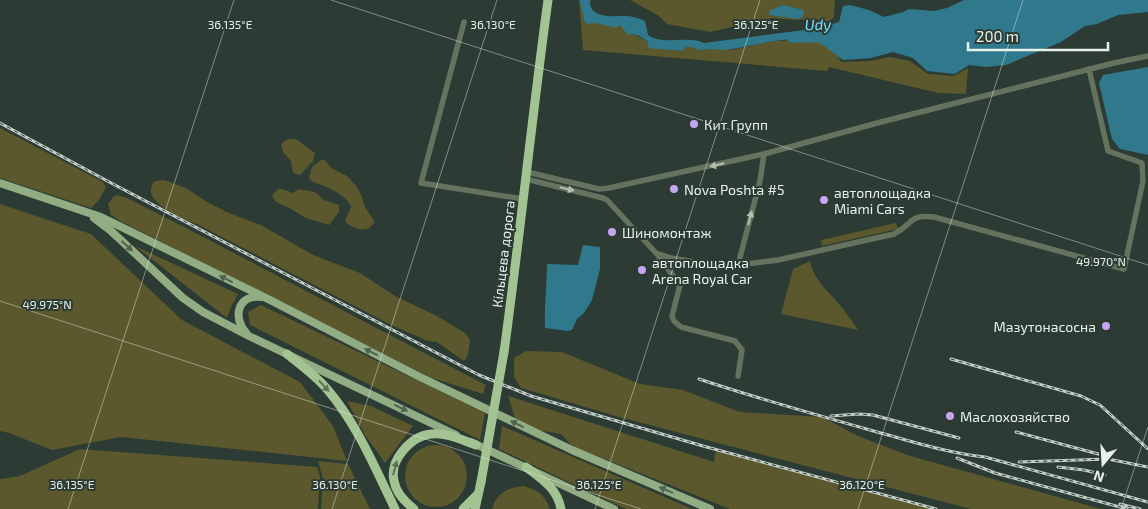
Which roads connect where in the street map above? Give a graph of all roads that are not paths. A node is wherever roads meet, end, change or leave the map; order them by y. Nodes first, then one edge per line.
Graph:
1 (548, 0) edge
2 (464, 22) dead end
3 (1148, 56) edge
4 (1089, 69) junction
5 (764, 154) junction
6 (527, 176) junction
7 (0, 183) edge
8 (609, 188) junction
9 (523, 199) junction
10 (608, 200) junction
11 (90, 215) junction
12 (656, 253) junction
13 (738, 265) junction
14 (266, 298) junction
15 (249, 336) junction
16 (287, 354) junction
17 (738, 376) dead end
18 (476, 445) junction
19 (526, 467) junction
20 (479, 493) junction
21 (395, 509) edge
22 (414, 509) edge
23 (463, 509) edge
24 (477, 509) edge
25 (561, 509) edge
26 (614, 509) edge
27 (710, 509) edge

1 - 6 highway, Кільцева дорога
2 - 9 street
3 - 4 street
4 - 5 street
4 - 13 street
5 -> 8 street
13 -> 5 street
6 - 8 street
6 - 9 highway, Кільцева дорога
6 -> 10 street
7 - 11 main road
8 - 10 street
9 - 20 highway, Кільцева дорога, bridge
10 - 12 street
14 -> 11 main road
11 -> 15 main road
12 - 13 street
12 - 17 street
14 - 15 main road
27 -> 14 main road
15 - 16 main road
16 -> 18 main road
16 -> 21 highway
18 - 19 main road
22 -> 18 highway
19 - 25 highway
19 - 26 main road
20 - 23 highway
20 - 24 highway, Кільцева дорога

